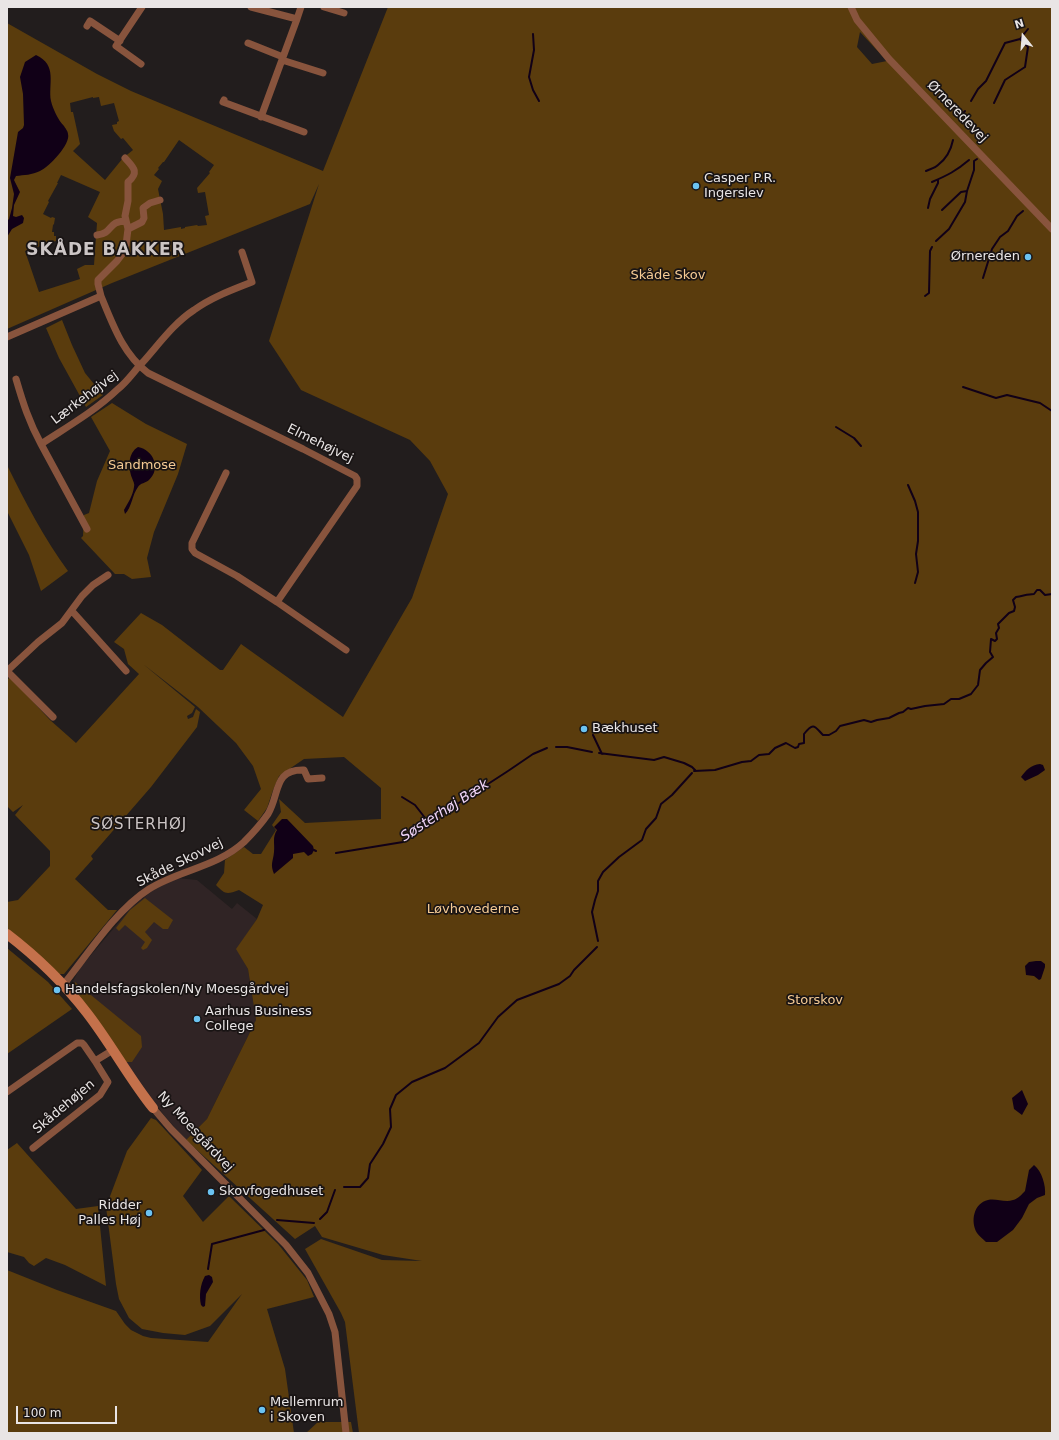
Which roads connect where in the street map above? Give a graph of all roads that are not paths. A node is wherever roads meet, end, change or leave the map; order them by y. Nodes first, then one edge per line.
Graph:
1 (142, 7) edge
2 (251, 7) edge
3 (301, 7) edge
4 (324, 7) edge
5 (851, 7) edge
6 (344, 13) dead end
7 (297, 19) junction
8 (87, 26) dead end
9 (120, 41) junction
10 (248, 43) dead end
11 (283, 58) junction
12 (141, 64) dead end
13 (323, 73) dead end
14 (224, 100) dead end
15 (261, 117) junction
16 (304, 132) dead end
17 (125, 158) dead end
18 (160, 200) dead end
19 (126, 221) junction
20 (128, 229) junction
21 (1052, 229) edge
22 (97, 235) dead end
23 (242, 252) dead end
24 (101, 296) junction
25 (7, 337) edge
26 (139, 366) junction
27 (16, 379) dead end
28 (41, 444) junction
29 (226, 473) dead end
30 (87, 529) dead end
31 (108, 575) dead end
32 (277, 602) junction
33 (72, 610) junction
34 (346, 650) dead end
35 (126, 671) dead end
36 (7, 672) edge
37 (53, 718) dead end
38 (322, 778) dead end
39 (7, 934) edge
40 (64, 984) junction
41 (112, 1050) junction
42 (95, 1061) junction
43 (7, 1092) edge
44 (153, 1108) joint
45 (33, 1148) dead end
46 (346, 1433) edge

1 - 9 street
2 - 7 street
3 - 7 street
4 - 6 street
5 - 21 street, Ørneredevej
7 - 11 street
8 - 9 street
9 - 12 street
10 - 11 street
11 - 13 street
11 - 15 street
14 - 15 street
15 - 16 street
17 - 19 street
18 - 20 street
19 - 20 street
19 - 22 street
20 - 24 street
23 - 26 street
24 - 25 street
24 - 26 street, Elmehøjvej
26 - 28 street, Lærkehøjvej
26 - 32 street, Elmehøjvej
27 - 28 street
28 - 30 street
29 - 32 street
31 - 33 street
32 - 34 street
33 - 35 street
33 - 36 street
36 - 37 street
38 - 40 street, Skåde Skovvej
39 - 40 street, Ny Moesgårdvej
40 - 41 street, Ny Moesgårdvej
41 - 42 street, Skådehøjen
41 - 44 street, Ny Moesgårdvej
42 - 43 street, Skådehøjen
42 - 45 street, Skådehøjen
44 - 46 street, Ny Moesgårdvej

